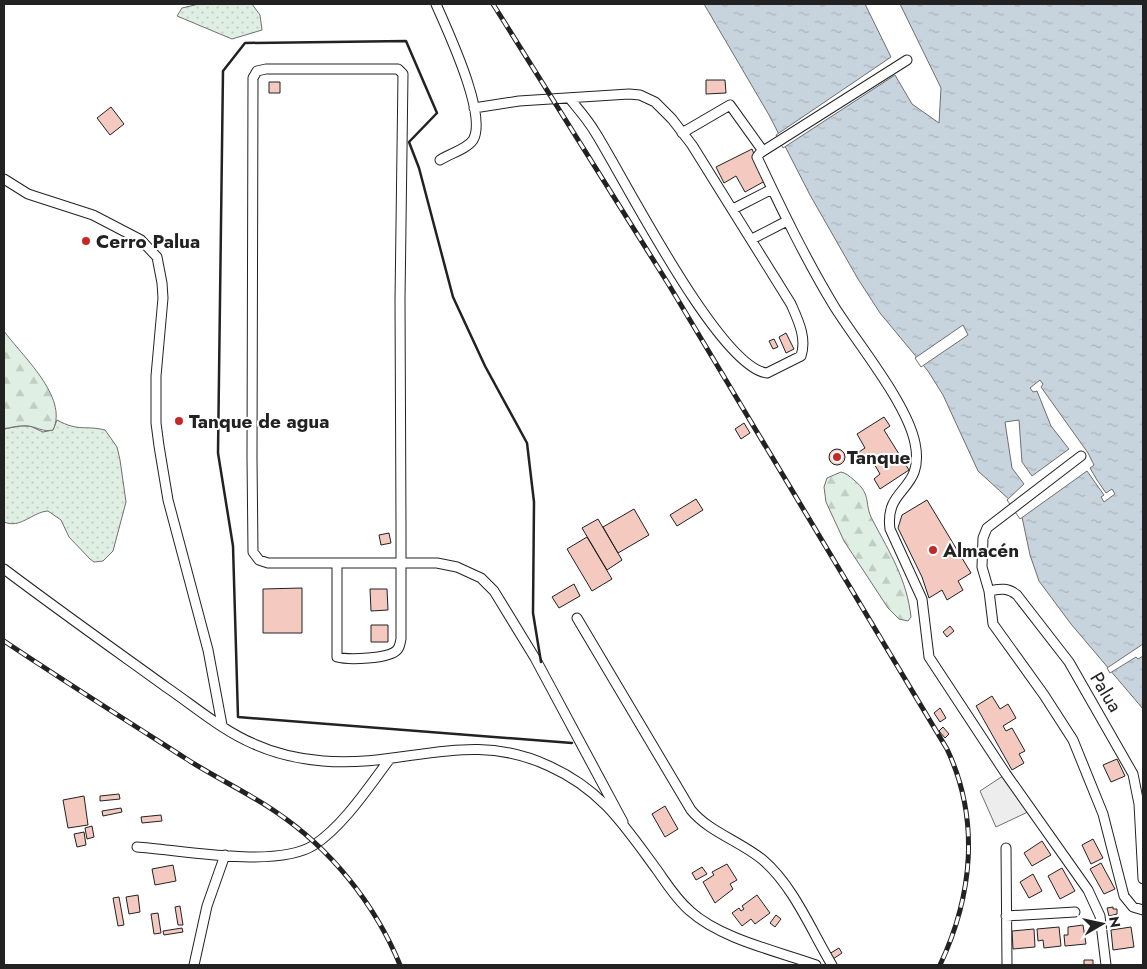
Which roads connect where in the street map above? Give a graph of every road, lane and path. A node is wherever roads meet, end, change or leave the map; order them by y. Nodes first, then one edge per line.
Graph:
1 (436, 4) edge
2 (907, 60) dead end
3 (570, 99) junction
4 (474, 108) junction
5 (682, 133) junction
6 (763, 151) junction
7 (440, 160) dead end
8 (4, 179) edge
9 (772, 189) junction
10 (733, 209) junction
11 (787, 221) junction
12 (752, 239) junction
13 (1082, 456) dead end
14 (337, 563) junction
15 (401, 563) junction
16 (4, 569) edge
17 (988, 591) junction
18 (577, 618) dead end
19 (222, 726) junction
20 (389, 760) junction
21 (623, 822) junction
22 (137, 847) dead end
23 (1006, 848) dead end
24 (225, 855) junction
25 (1143, 879) edge
26 (1143, 910) edge
27 (1075, 912) dead end
28 (1006, 916) junction
29 (194, 965) edge
30 (816, 965) edge
31 (832, 965) edge
32 (1007, 965) edge
33 (1106, 965) edge

1 - 4 street
2 - 6 street
3 - 4 street
3 - 5 street
3 - 12 street
4 - 7 street
5 - 6 street
5 - 10 street
6 - 9 street
8 - 19 street
9 - 10 street
9 - 11 street
10 - 12 street
11 - 12 street
11 - 33 street
13 - 17 street
14 - 15 street
14 - 15 street
14 - 15 street
15 - 21 street
16 - 19 street
17 - 25 street, Palua
17 - 26 street
18 - 31 street
19 - 20 street
20 - 21 street
20 - 24 street
21 - 30 street
22 - 24 street
23 - 28 street
24 - 29 street
27 - 28 street
28 - 32 street

